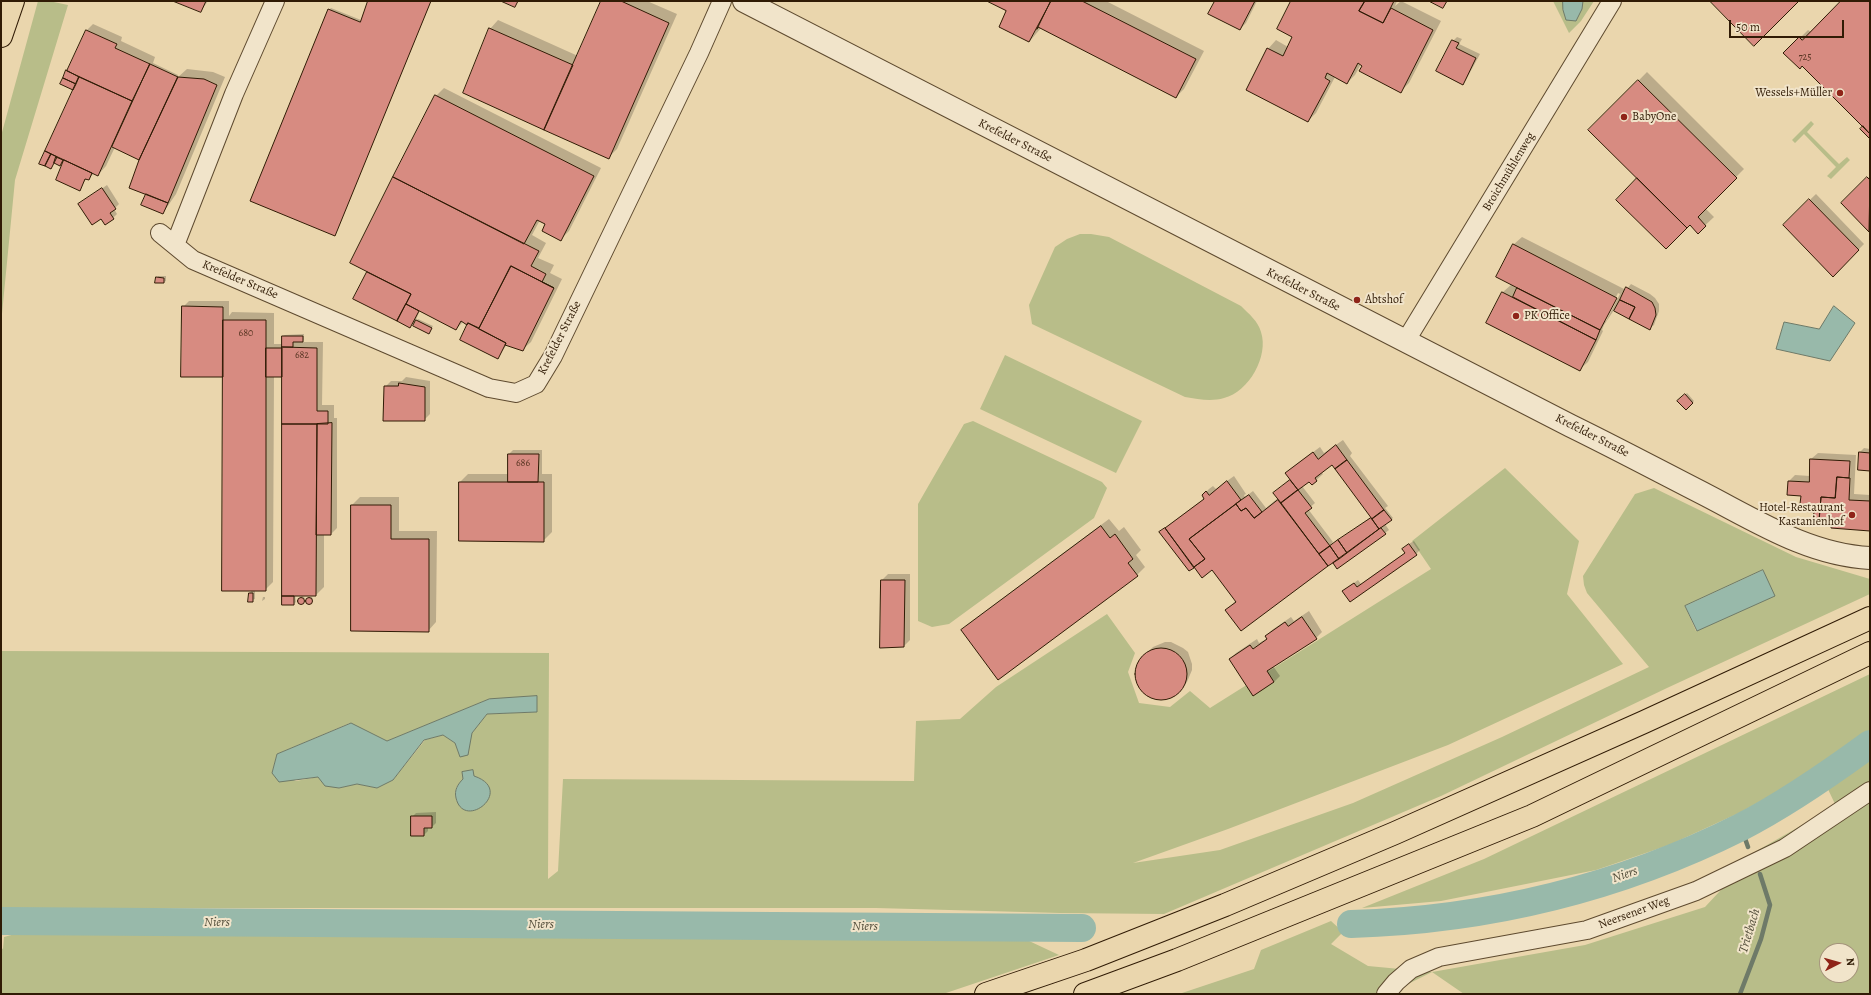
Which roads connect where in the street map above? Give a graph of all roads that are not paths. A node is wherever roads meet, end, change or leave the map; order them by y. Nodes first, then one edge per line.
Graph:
1 (13, 1) edge
2 (275, 1) edge
3 (722, 1) edge
4 (744, 1) edge
5 (1612, 1) edge
6 (1, 36) edge
7 (160, 234) dead end
8 (175, 245) junction
9 (1405, 342) junction
10 (1870, 558) edge
11 (1870, 618) edge
12 (1870, 653) edge
13 (1870, 791) edge
14 (986, 994) edge
15 (1085, 994) edge
16 (1386, 994) edge

1 - 6 main road
2 - 8 street
3 - 8 street, Krefelder Straße
4 - 9 street, Krefelder Straße
5 - 9 street, Broichmühlenweg
7 - 8 street, Krefelder Straße
9 - 10 street, Krefelder Straße
11 - 14 main road
12 - 15 main road
13 - 16 street, Neersener Weg

